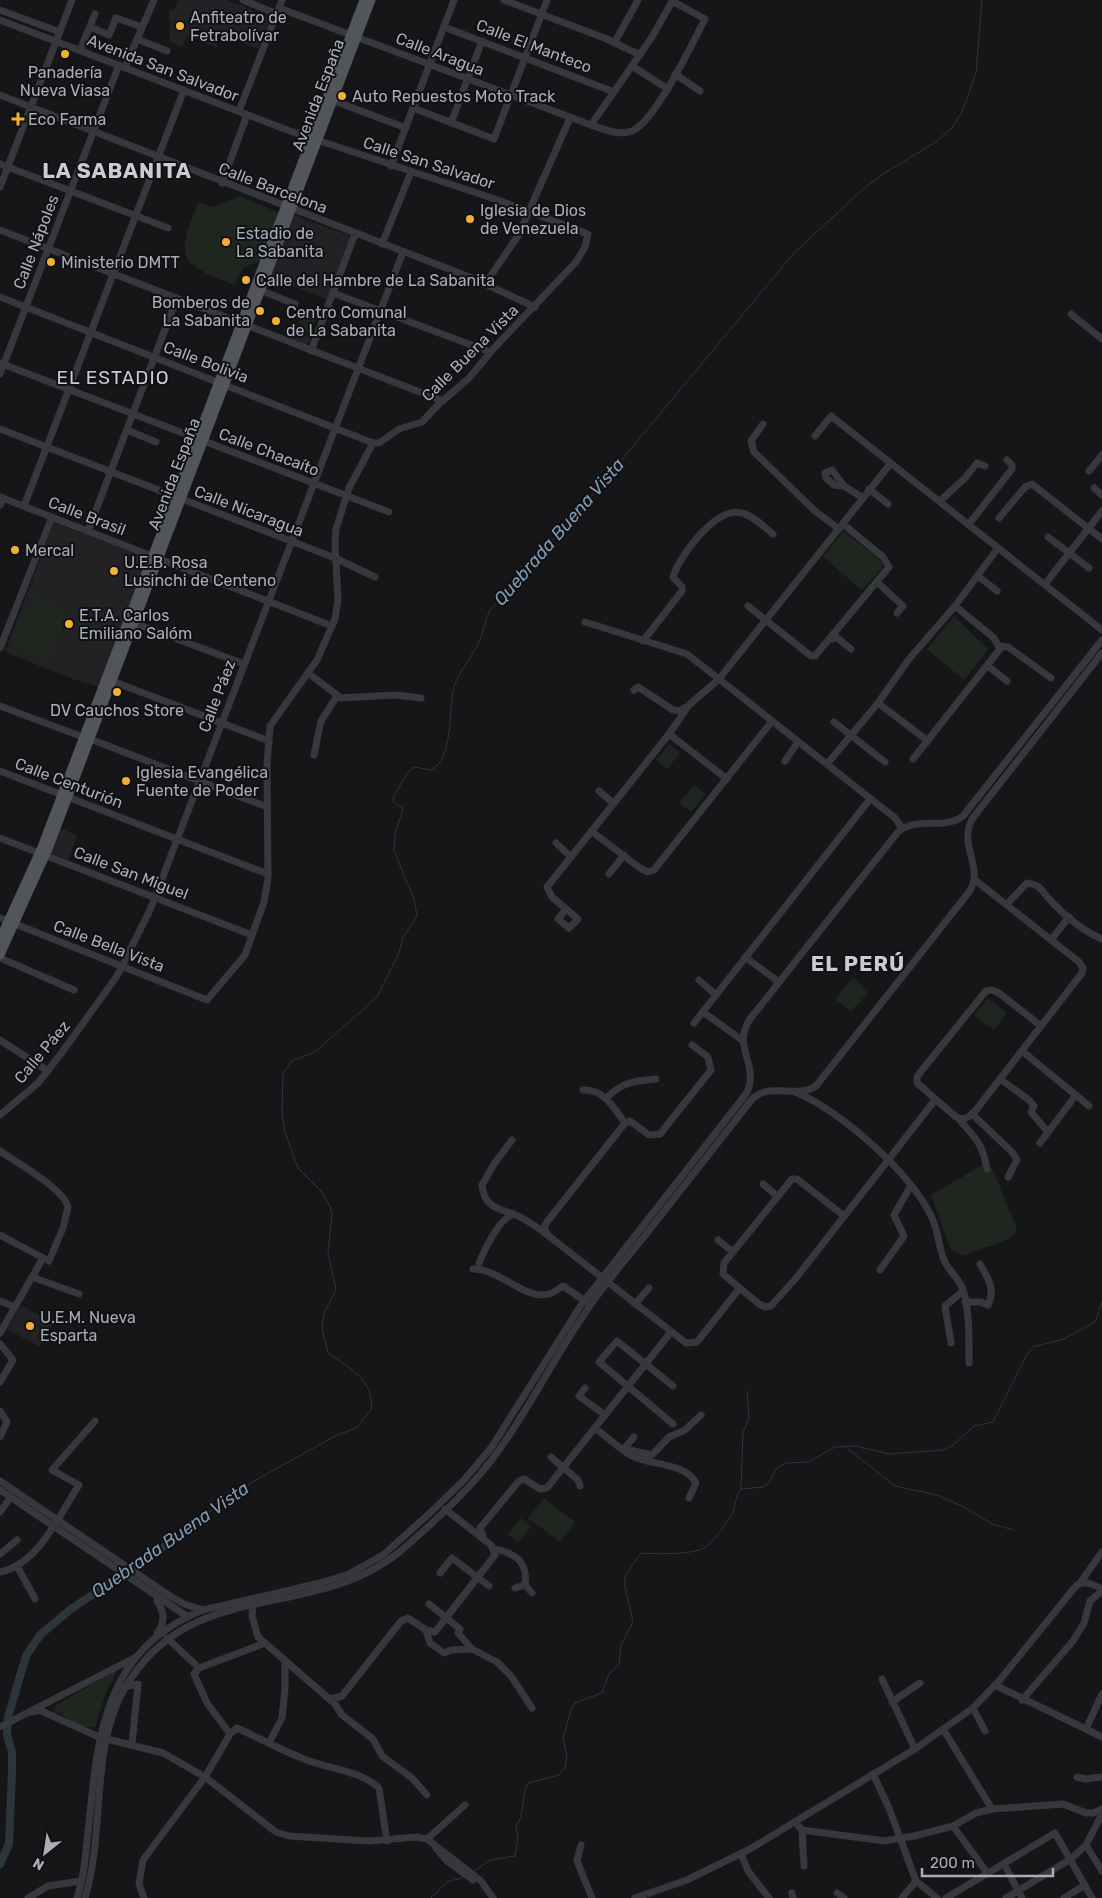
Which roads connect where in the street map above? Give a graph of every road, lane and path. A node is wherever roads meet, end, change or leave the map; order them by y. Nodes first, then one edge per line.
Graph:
1 (72, 0) edge
2 (154, 0) edge
3 (243, 0) edge
4 (282, 0) edge
5 (364, 0) edge
6 (371, 0) edge
7 (454, 0) edge
8 (504, 0) edge
9 (547, 0) edge
10 (638, 0) edge
11 (673, 1) edge
12 (0, 10) edge
13 (278, 11) junction
14 (95, 14) dead end
15 (542, 14) junction
16 (0, 20) edge
17 (90, 27) junction
18 (142, 27) junction
19 (444, 27) junction
20 (60, 32) junction
21 (353, 36) junction
22 (137, 39) junction
23 (56, 41) junction
24 (482, 41) junction
25 (615, 42) junction
26 (80, 50) junction
27 (167, 51) dead end
28 (640, 55) junction
29 (525, 56) junction
30 (430, 65) junction
31 (122, 66) junction
32 (632, 66) junction
33 (675, 74) junction
34 (467, 80) junction
35 (668, 89) junction
36 (184, 90) junction
37 (700, 91) dead end
38 (614, 92) junction
39 (0, 95) edge
40 (510, 96) junction
41 (332, 100) junction
42 (31, 107) junction
43 (413, 108) junction
44 (239, 112) junction
45 (247, 115) junction
46 (570, 118) junction
47 (451, 123) junction
48 (591, 125) junction
49 (406, 128) junction
50 (93, 132) junction
51 (314, 140) junction
52 (158, 158) junction
53 (0, 164) edge
54 (391, 166) junction
55 (8, 167) junction
56 (411, 172) junction
57 (222, 183) junction
58 (0, 187) edge
59 (70, 191) junction
60 (288, 208) junction
61 (530, 211) junction
62 (136, 216) junction
63 (168, 228) dead end
64 (0, 230) edge
65 (355, 234) junction
66 (588, 234) joint
67 (382, 244) junction
68 (48, 248) junction
69 (403, 252) junction
70 (113, 273) junction
71 (485, 284) junction
72 (260, 290) junction
73 (333, 293) junction
74 (0, 296) edge
75 (177, 298) junction
76 (295, 304) dead end
77 (26, 306) junction
78 (535, 307) junction
79 (380, 310) junction
80 (1072, 314) dead end
81 (244, 324) junction
82 (91, 332) junction
83 (1102, 339) edge
84 (311, 351) junction
85 (490, 352) junction
86 (155, 356) junction
87 (2, 364) edge
88 (357, 369) junction
89 (0, 374) edge
90 (221, 383) junction
91 (69, 389) junction
92 (443, 401) junction
93 (133, 414) junction
94 (763, 424) dead end
95 (335, 426) junction
96 (0, 430) edge
97 (127, 430) junction
98 (815, 436) dead end
99 (200, 440) junction
100 (156, 442) dead end
101 (372, 443) junction
102 (46, 447) junction
103 (1102, 455) edge
104 (1007, 460) dead end
105 (891, 463) junction
106 (985, 466) dead end
107 (1089, 471) dead end
108 (110, 472) junction
109 (313, 484) junction
110 (844, 486) dead end
111 (1094, 488) dead end
112 (869, 489) junction
113 (1102, 495) edge
114 (346, 496) junction
115 (863, 498) junction
116 (177, 499) junction
117 (1, 500) edge
118 (940, 501) junction
119 (888, 504) dead end
120 (24, 506) junction
121 (1102, 511) edge
122 (388, 512) dead end
123 (52, 517) junction
124 (999, 518) dead end
125 (969, 524) junction
126 (841, 526) junction
127 (1088, 528) junction
128 (88, 531) junction
129 (773, 534) dead end
130 (1048, 536) dead end
131 (1102, 540) edge
132 (291, 542) junction
133 (998, 548) junction
134 (1069, 553) junction
135 (155, 558) junction
136 (335, 558) junction
137 (1089, 568) dead end
138 (978, 576) junction
139 (374, 577) dead end
140 (877, 582) junction
141 (1045, 584) junction
142 (997, 591) dead end
143 (268, 602) junction
144 (748, 606) dead end
145 (955, 606) junction
146 (897, 613) dead end
147 (766, 621) junction
148 (585, 622) dead end
149 (134, 623) junction
150 (332, 626) junction
151 (1102, 630) edge
152 (830, 640) junction
153 (1102, 640) edge
154 (643, 642) junction
155 (1000, 646) junction
156 (0, 648) edge
157 (851, 649) dead end
158 (1102, 653) edge
159 (244, 664) junction
160 (988, 666) junction
161 (308, 673) junction
162 (1051, 678) dead end
163 (719, 679) junction
164 (112, 681) junction
165 (1007, 681) dead end
166 (634, 690) dead end
167 (337, 696) junction
168 (421, 698) dead end
169 (878, 703) junction
170 (689, 705) junction
171 (0, 706) edge
172 (772, 721) junction
173 (834, 722) dead end
174 (221, 723) junction
175 (669, 734) junction
176 (851, 736) junction
177 (86, 738) junction
178 (269, 741) junction
179 (928, 741) junction
180 (798, 742) junction
181 (314, 755) dead end
182 (913, 759) dead end
183 (785, 761) dead end
184 (885, 762) dead end
185 (827, 764) junction
186 (0, 772) edge
187 (727, 778) junction
188 (200, 781) junction
189 (599, 791) dead end
190 (65, 796) junction
191 (870, 799) junction
192 (613, 803) junction
193 (268, 807) junction
194 (902, 828) junction
195 (591, 831) junction
196 (0, 838) edge
197 (178, 839) junction
198 (556, 844) dead end
199 (42, 854) junction
200 (624, 855) junction
201 (571, 857) junction
202 (268, 874) junction
203 (609, 874) dead end
204 (974, 880) junction
205 (156, 896) junction
206 (1007, 904) junction
207 (566, 909) dead end
208 (1069, 917) junction
209 (7, 921) edge
210 (252, 935) junction
211 (0, 939) edge
212 (1102, 939) edge
213 (1051, 940) junction
214 (0, 957) edge
215 (745, 958) junction
216 (124, 966) junction
217 (699, 980) dead end
218 (779, 982) junction
219 (74, 990) dead end
220 (716, 995) junction
221 (703, 1012) junction
222 (694, 1023) dead end
223 (1042, 1026) junction
224 (0, 1040) edge
225 (742, 1040) junction
226 (692, 1045) dead end
227 (1022, 1051) junction
228 (48, 1071) junction
229 (656, 1079) dead end
230 (1000, 1079) junction
231 (583, 1090) dead end
232 (790, 1090) junction
233 (1076, 1094) junction
234 (606, 1098) junction
235 (935, 1100) junction
236 (1089, 1106) dead end
237 (972, 1114) junction
238 (0, 1115) edge
239 (959, 1118) junction
240 (625, 1123) junction
241 (1048, 1132) junction
242 (512, 1140) dead end
243 (1040, 1143) dead end
244 (0, 1151) edge
245 (888, 1160) junction
246 (987, 1169) dead end
247 (1008, 1176) dead end
248 (763, 1184) dead end
249 (910, 1187) junction
250 (777, 1196) junction
251 (515, 1214) junction
252 (844, 1216) junction
253 (0, 1235) edge
254 (550, 1237) junction
255 (718, 1240) dead end
256 (733, 1252) junction
257 (46, 1260) junction
258 (479, 1263) junction
259 (980, 1264) dead end
260 (473, 1269) junction
261 (464, 1270) dead end
262 (486, 1270) junction
263 (880, 1270) dead end
264 (32, 1277) junction
265 (605, 1280) junction
266 (649, 1288) dead end
267 (739, 1289) junction
268 (963, 1291) junction
269 (79, 1294) dead end
270 (0, 1301) edge
271 (584, 1301) junction
272 (965, 1302) junction
273 (636, 1304) junction
274 (15, 1307) junction
275 (671, 1332) junction
276 (0, 1333) edge
277 (951, 1343) dead end
278 (0, 1344) edge
279 (646, 1363) junction
280 (969, 1363) dead end
281 (0, 1382) edge
282 (628, 1385) junction
283 (673, 1386) dead end
284 (585, 1388) dead end
285 (0, 1411) edge
286 (605, 1415) junction
287 (701, 1416) dead end
288 (95, 1421) dead end
289 (673, 1424) dead end
290 (595, 1428) junction
291 (0, 1437) edge
292 (634, 1437) dead end
293 (623, 1450) junction
294 (551, 1457) dead end
295 (564, 1467) junction
296 (0, 1481) edge
297 (580, 1486) dead end
298 (0, 1490) edge
299 (11, 1497) junction
300 (689, 1498) dead end
301 (446, 1508) junction
302 (0, 1512) edge
303 (54, 1522) junction
304 (476, 1529) junction
305 (17, 1540) dead end
306 (494, 1549) junction
307 (1102, 1552) edge
308 (0, 1554) edge
309 (17, 1566) junction
310 (0, 1572) edge
311 (440, 1574) dead end
312 (133, 1576) junction
313 (478, 1578) junction
314 (1080, 1583) junction
315 (525, 1585) junction
316 (489, 1586) dead end
317 (515, 1588) dead end
318 (1102, 1590) edge
319 (532, 1593) dead end
320 (154, 1596) junction
321 (35, 1599) dead end
322 (184, 1604) junction
323 (429, 1604) dead end
324 (253, 1605) junction
325 (205, 1613) junction
326 (186, 1618) junction
327 (446, 1618) junction
328 (182, 1628) junction
329 (426, 1630) junction
330 (168, 1638) junction
331 (265, 1643) junction
332 (472, 1649) junction
333 (138, 1656) junction
334 (285, 1660) junction
335 (199, 1668) junction
336 (882, 1679) dead end
337 (920, 1682) dead end
338 (995, 1685) junction
339 (125, 1687) junction
340 (1102, 1694) edge
341 (326, 1696) junction
342 (55, 1697) junction
343 (1022, 1700) junction
344 (892, 1702) junction
345 (532, 1708) dead end
346 (973, 1708) junction
347 (31, 1712) junction
348 (48, 1713) junction
349 (0, 1727) edge
350 (943, 1729) junction
351 (1086, 1729) junction
352 (985, 1731) dead end
353 (230, 1734) junction
354 (1102, 1737) edge
355 (103, 1738) junction
356 (269, 1743) junction
357 (132, 1744) junction
358 (915, 1749) junction
359 (874, 1774) junction
360 (205, 1777) junction
361 (1077, 1777) dead end
362 (1102, 1777) edge
363 (428, 1795) dead end
364 (465, 1806) dead end
365 (992, 1809) junction
366 (1102, 1809) edge
367 (1086, 1813) junction
368 (1102, 1814) edge
369 (795, 1822) junction
370 (952, 1826) junction
371 (1095, 1828) junction
372 (802, 1830) junction
373 (900, 1838) junction
374 (427, 1839) junction
375 (387, 1840) junction
376 (581, 1844) dead end
377 (1086, 1845) junction
378 (741, 1854) junction
379 (1072, 1859) junction
380 (1004, 1864) junction
381 (804, 1866) dead end
382 (1102, 1871) edge
383 (988, 1874) junction
384 (916, 1880) junction
385 (81, 1881) junction
386 (1085, 1885) junction
387 (1018, 1890) junction
388 (837, 1893) dead end
389 (492, 1896) edge
390 (28, 1898) edge
391 (76, 1898) edge
392 (84, 1898) edge
393 (144, 1898) edge
394 (592, 1898) edge
395 (635, 1898) edge
396 (769, 1898) edge
397 (844, 1898) edge
398 (902, 1898) edge
399 (936, 1898) edge
400 (946, 1898) edge
401 (1006, 1898) edge
402 (1022, 1898) edge
403 (1064, 1898) edge
404 (1092, 1898) edge

1 - 20 street
2 - 18 street, Calle Nápoles
3 - 13 street, Calle Aragua
4 - 13 street
5 - 21 main road, Avenida España
6 - 21 main road, Avenida España
7 - 19 street
8 - 15 street
9 - 15 street
10 - 25 street
11 - 28 street
11 - 33 street
12 - 20 street
13 - 21 street, Calle Aragua
13 - 44 street
14 - 17 street
15 - 25 street
15 - 29 street
16 - 23 street, Avenida San Salvador
17 - 18 street
17 - 26 street
18 - 22 street, Calle Nápoles
19 - 24 street, Calle El Manteco
19 - 30 street
20 - 23 street
21 - 30 street, Calle Aragua
21 - 41 main road, Avenida España
21 - 51 main road, Avenida España
22 - 27 street
22 - 31 street, Calle Nápoles
23 - 26 street, Avenida San Salvador
23 - 42 street
24 - 29 street, Calle El Manteco
24 - 34 street
25 - 28 street
26 - 31 street, Avenida San Salvador
28 - 32 street
29 - 38 street, Calle El Manteco
29 - 40 street
30 - 34 street, Calle Aragua
30 - 43 street
31 - 36 street, Avenida San Salvador
31 - 50 street, Calle Nápoles
32 - 35 street
32 - 38 street
33 - 35 street
33 - 37 street
34 - 40 street, Calle Aragua
34 - 47 street
35 - 48 street, Calle Aragua
36 - 44 street, Avenida San Salvador
36 - 52 street
38 - 48 street
39 - 42 street, Calle Barcelona
40 - 46 street, Calle Aragua
40 - 47 street
41 - 49 street
41 - 51 main road, Avenida España
42 - 50 street, Calle Barcelona
42 - 55 street
43 - 47 street
43 - 49 street
44 - 45 street, Avenida San Salvador
45 - 51 street, Avenida San Salvador
45 - 57 street
46 - 48 street, Calle Aragua
46 - 61 street
49 - 54 street
50 - 52 street, Calle Barcelona
50 - 59 street, Calle Nápoles
51 - 54 street, Calle San Salvador
51 - 60 main road, Avenida España
52 - 57 street, Calle Barcelona
52 - 62 street
53 - 55 street
54 - 56 street, Calle San Salvador
55 - 58 street
55 - 59 street
56 - 61 street, Calle San Salvador
56 - 67 street
57 - 60 street, Calle Barcelona
59 - 62 street
59 - 68 street, Calle Nápoles
60 - 65 street, Calle Barcelona
60 - 72 main road, Avenida España
60 - 81 main road, Avenida España
61 - 66 street, Calle San Salvador
61 - 71 street
62 - 63 street
62 - 70 street
64 - 68 street
65 - 67 street, Calle Barcelona
65 - 73 street
66 - 78 street, Calle Buena Vista
67 - 69 street, Calle Barcelona
68 - 70 street
68 - 77 street, Calle Nápoles
69 - 71 street, Calle Barcelona
69 - 79 street, Calle Páez
70 - 75 street
70 - 82 street
71 - 78 street, Calle Barcelona
72 - 76 street
72 - 81 main road, Avenida España
73 - 79 street
73 - 84 street
74 - 77 street, Calle Bolivia
75 - 81 street
75 - 86 street
77 - 82 street, Calle Bolivia
77 - 87 street, Calle Nápoles
78 - 85 street, Calle Buena Vista
79 - 85 street
79 - 88 street, Calle Páez
80 - 83 street
81 - 84 street
81 - 90 main road, Avenida España
82 - 86 street, Calle Bolivia
82 - 91 street
84 - 88 street
85 - 92 street, Calle Buena Vista
86 - 90 street, Calle Bolivia
86 - 93 street
87 - 89 street, Calle Nápoles
87 - 91 street, Calle Chacaíto
88 - 92 street
88 - 95 street, Calle Páez
90 - 95 street, Calle Bolivia
90 - 99 main road, Avenida España
91 - 93 street, Calle Chacaíto
91 - 102 street
92 - 101 street, Calle Buena Vista
93 - 97 street
93 - 99 street, Calle Chacaíto
94 - 126 street
95 - 101 street, Calle Bolivia
95 - 109 street, Calle Páez
96 - 102 street, Calle Nicaragua
97 - 100 street
97 - 108 street
98 - 105 street
99 - 109 street, Calle Chacaíto
99 - 116 main road, Avenida España
101 - 114 street
102 - 108 street, Calle Nicaragua
102 - 120 street
103 - 107 street
104 - 125 street
105 - 112 street
105 - 118 street
106 - 118 street
108 - 116 street, Calle Nicaragua
108 - 128 street
109 - 114 street, Calle Chacaíto
109 - 132 street, Calle Páez
110 - 115 street
111 - 113 street
112 - 115 street
112 - 119 street
114 - 122 street, Calle Chacaíto
114 - 136 street
115 - 126 street
116 - 132 street, Calle Nicaragua
116 - 135 main road, Avenida España
117 - 120 street, Calle Brasil
118 - 125 street
120 - 123 street, Calle Brasil
121 - 127 street
123 - 128 street, Calle Brasil
123 - 156 street
124 - 127 street
125 - 133 street
126 - 140 street
126 - 147 street
127 - 131 street
127 - 134 street
128 - 135 street, Calle Brasil
129 - 154 street
130 - 134 street
132 - 136 street, Calle Nicaragua
132 - 143 street, Calle Páez
133 - 138 street
133 - 141 street
134 - 137 street
134 - 141 street
135 - 143 street, Calle Brasil
135 - 149 main road, Avenida España
135 - 177 main road, Avenida España
136 - 139 street, Calle Nicaragua
136 - 150 street
138 - 142 street
138 - 145 street
140 - 146 street
140 - 152 street
141 - 151 street
143 - 150 street, Calle Brasil
143 - 159 street, Calle Páez
144 - 147 street
145 - 155 street
145 - 169 street
147 - 152 street
147 - 163 street
148 - 154 street
149 - 159 street
149 - 164 main road, Avenida España
150 - 161 street
152 - 157 street
153 - 194 street
154 - 163 street
155 - 160 street
155 - 162 street
158 - 204 street
159 - 174 street, Calle Páez
160 - 165 street
160 - 179 street
161 - 167 street
161 - 178 street
163 - 170 street
163 - 172 street
164 - 174 street
164 - 177 main road, Avenida España
166 - 170 street
167 - 168 street
167 - 181 street
169 - 176 street
169 - 179 street
170 - 175 street
171 - 177 street
172 - 180 street
172 - 187 street
173 - 176 street
174 - 178 street
174 - 188 street, Calle Páez
175 - 187 street
175 - 192 street
176 - 184 street
176 - 185 street
177 - 188 street
177 - 190 main road, Avenida España
178 - 193 street
179 - 182 street
180 - 183 street
180 - 185 street
185 - 191 street
186 - 190 street, Calle Centurión
187 - 200 street
188 - 193 street
188 - 197 street, Calle Páez
189 - 192 street
190 - 197 street, Calle Centurión
190 - 199 main road, Avenida España
191 - 194 street
191 - 215 street
192 - 195 street
193 - 202 street
194 - 218 street
195 - 200 street
195 - 201 street
196 - 199 street, Calle San Miguel
197 - 202 street, Calle Centurión
197 - 205 street, Calle Páez
198 - 201 street
199 - 205 street, Calle San Miguel
199 - 209 main road, Avenida España
200 - 203 street
201 - 207 street
202 - 210 street
204 - 206 street
204 - 232 street
205 - 210 street, Calle San Miguel
205 - 216 street, Calle Páez
206 - 208 street
206 - 213 street
208 - 212 street
208 - 213 street
209 - 211 main road, Avenida España
209 - 214 main road, Avenida España
209 - 216 street, Calle Bella Vista
210 - 216 street, Calle Bella Vista
213 - 223 street
214 - 219 street
215 - 218 street
215 - 220 street
216 - 228 street, Calle Páez
217 - 220 street
218 - 225 street
220 - 221 street
221 - 222 street
221 - 225 street
223 - 227 street
223 - 235 street
224 - 228 street
225 - 265 street
226 - 240 street
227 - 230 street
227 - 233 street
228 - 238 street, Calle Páez
229 - 234 street
230 - 237 street
230 - 241 street
231 - 234 street
232 - 245 street
232 - 265 street
233 - 236 street
233 - 241 street
234 - 240 street
235 - 239 street
235 - 245 street
237 - 239 street
237 - 247 street
239 - 246 street
240 - 254 street
241 - 243 street
242 - 251 street
244 - 257 street
245 - 249 street
245 - 252 street
248 - 250 street
249 - 263 street
249 - 268 street
250 - 252 street
250 - 256 street
251 - 254 street
251 - 258 street
252 - 267 street
253 - 257 street
254 - 265 street
255 - 256 street
256 - 267 street
257 - 264 street
258 - 260 street
258 - 262 street
259 - 272 street
260 - 261 street
260 - 262 street
262 - 271 street
264 - 269 street
264 - 274 street
265 - 271 street
265 - 273 street
265 - 301 street
266 - 273 street
267 - 275 street
268 - 272 street
268 - 277 street
270 - 274 street
271 - 325 street
272 - 280 street
273 - 275 street
274 - 276 street
275 - 279 street
278 - 281 street
279 - 282 street
279 - 282 street
279 - 283 street
282 - 286 street
282 - 289 street
284 - 286 street
285 - 291 street
286 - 290 street
287 - 293 street
288 - 303 street
290 - 293 street
290 - 295 street
292 - 293 street
293 - 300 street
294 - 295 street
295 - 297 street
295 - 304 street
296 - 303 street
298 - 299 street
299 - 302 street
299 - 303 street
301 - 304 street
301 - 324 street
303 - 309 street
303 - 312 street
304 - 306 street
305 - 308 street
306 - 313 street
306 - 315 street
307 - 314 street
309 - 310 street
309 - 321 street
311 - 313 street
312 - 320 street
312 - 322 street
313 - 316 street
313 - 327 street
314 - 318 street
314 - 338 street
315 - 317 street
315 - 319 street
318 - 343 street
320 - 326 street
320 - 333 street
322 - 325 street
322 - 326 street
323 - 327 street
324 - 325 street
324 - 331 street
325 - 326 street
325 - 328 street
326 - 328 street
326 - 333 street
327 - 329 street
327 - 332 street
328 - 330 street
329 - 332 street
329 - 341 street
330 - 335 street
330 - 339 street
331 - 334 street
331 - 335 street
332 - 345 street
333 - 342 street
333 - 355 street
334 - 341 street
334 - 356 street
335 - 353 street
336 - 344 street
337 - 344 street
338 - 343 street
338 - 346 street
339 - 355 street
339 - 357 street
340 - 351 street
341 - 363 street
342 - 347 street
342 - 348 street
343 - 351 street
344 - 358 street
346 - 350 street
346 - 352 street
347 - 348 street
347 - 349 street
348 - 355 street
350 - 358 street
350 - 365 street
351 - 354 street
353 - 356 street
353 - 360 street
355 - 357 street
355 - 385 street
355 - 392 street
356 - 375 street
357 - 360 street
358 - 359 street
359 - 369 street
359 - 373 street
360 - 375 street
360 - 393 street
361 - 362 street
364 - 374 street
365 - 367 street
365 - 370 street
366 - 367 street
367 - 371 street
368 - 371 street
369 - 372 street
369 - 378 street
370 - 373 street
370 - 383 street
371 - 377 street
372 - 373 street
372 - 381 street
373 - 384 street
374 - 375 street
374 - 389 street
376 - 394 street
377 - 379 street
377 - 382 street
378 - 395 street
378 - 396 street
379 - 380 street
379 - 386 street
379 - 387 street
380 - 383 street
380 - 387 street
383 - 400 street
384 - 398 street
384 - 399 street
385 - 390 street
385 - 391 street
386 - 403 street
386 - 404 street
387 - 401 street
387 - 402 street
388 - 397 street

